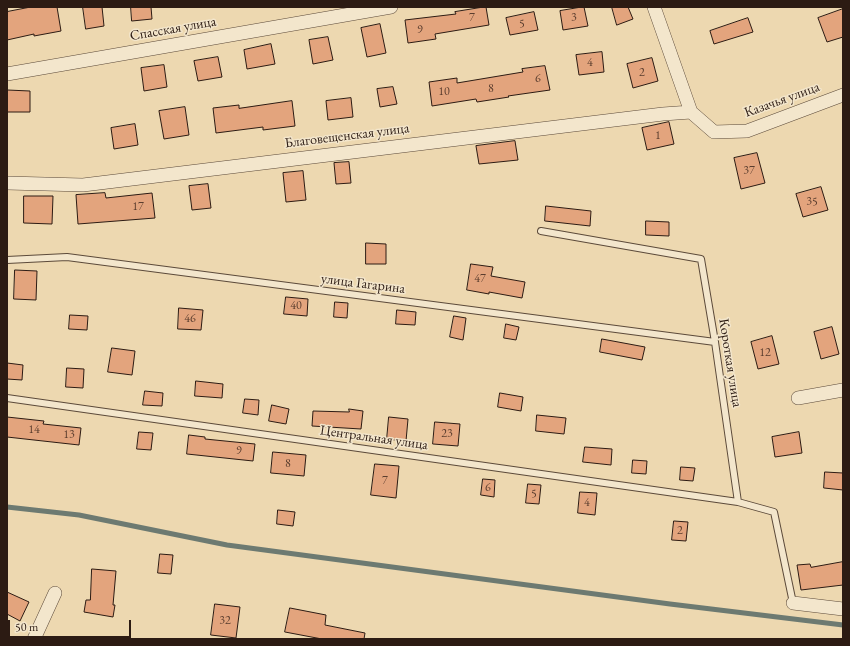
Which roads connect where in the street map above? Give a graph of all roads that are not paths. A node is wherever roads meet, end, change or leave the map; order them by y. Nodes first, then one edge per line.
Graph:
1 (391, 7) edge
2 (654, 7) edge
3 (7, 74) edge
4 (843, 95) edge
5 (690, 112) junction
6 (7, 183) edge
7 (541, 232) dead end
8 (7, 260) edge
9 (715, 342) junction
10 (843, 390) edge
11 (7, 398) edge
12 (798, 398) dead end
13 (738, 502) junction
14 (55, 593) dead end
15 (793, 603) joint
16 (843, 609) edge
17 (34, 639) edge

1 - 3 street, Спасская улица
2 - 5 street
4 - 5 street, Казачья улица
5 - 6 street, Благовещенская улица
7 - 9 lane, Короткая улица
8 - 9 lane, улица Гагарина
9 - 13 lane, Короткая улица
10 - 12 street
11 - 13 lane, Центральная улица
13 - 15 lane
14 - 17 street
15 - 16 street

